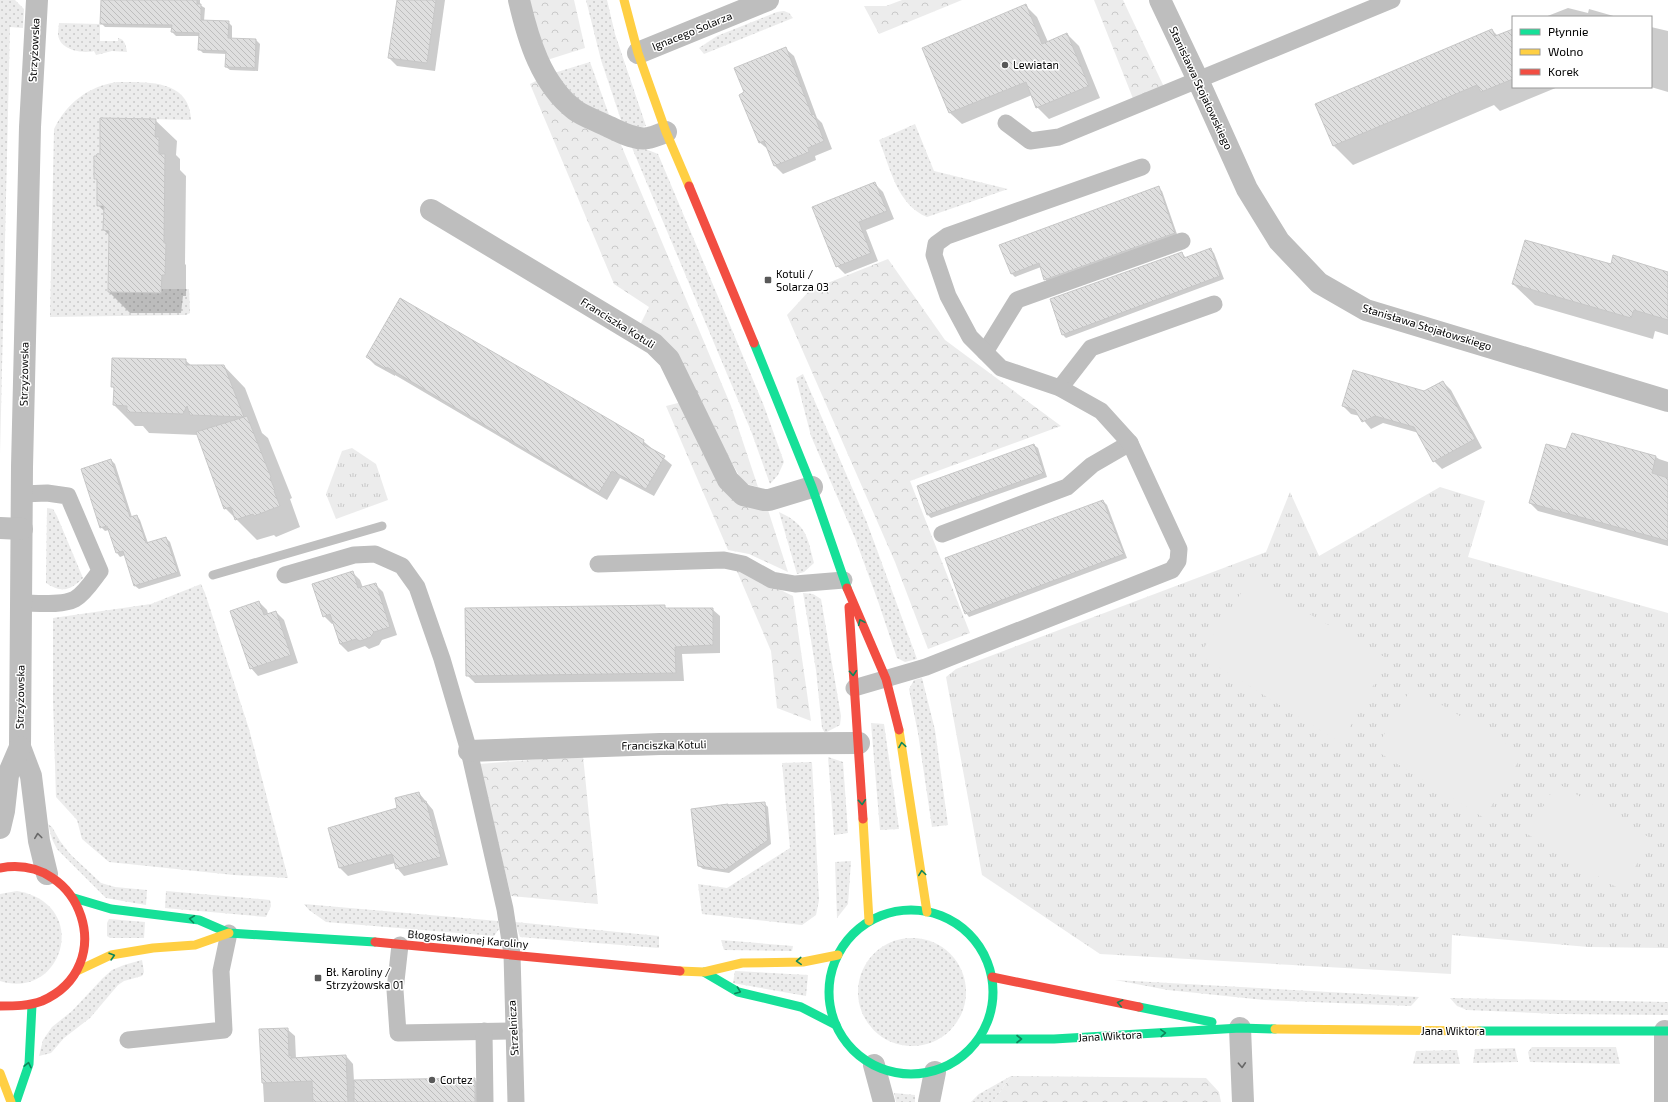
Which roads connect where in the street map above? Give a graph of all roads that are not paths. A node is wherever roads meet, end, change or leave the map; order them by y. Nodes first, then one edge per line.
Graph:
1 (37, 0) edge
2 (519, 0) edge
3 (624, 0) edge
4 (768, 0) edge
5 (1160, 0) edge
6 (1392, 0) edge
7 (638, 53) junction
8 (1198, 80) junction
9 (1006, 123) dead end
10 (666, 132) junction
11 (1142, 167) dead end
12 (431, 210) dead end
13 (1182, 241) dead end
14 (1214, 304) dead end
15 (985, 352) junction
16 (1060, 388) junction
17 (1668, 401) edge
18 (1130, 443) junction
19 (812, 487) junction
20 (22, 494) junction
21 (0, 528) edge
22 (22, 529) junction
23 (942, 534) dead end
24 (598, 564) dead end
25 (285, 575) dead end
26 (846, 586) junction
27 (21, 603) junction
28 (886, 679) junction
29 (854, 688) junction
30 (858, 743) junction
31 (20, 747) junction
32 (469, 751) junction
33 (0, 828) edge
34 (0, 868) edge
35 (47, 874) junction
36 (74, 898) junction
37 (927, 912) junction
38 (869, 921) junction
39 (229, 933) junction
40 (400, 945) junction
41 (512, 954) junction
42 (838, 956) junction
43 (77, 971) junction
44 (704, 972) junction
45 (992, 977) junction
46 (32, 1005) junction
47 (0, 1006) edge
48 (836, 1025) junction
49 (1240, 1028) junction
50 (484, 1031) junction
51 (514, 1031) junction
52 (1667, 1031) edge
53 (980, 1039) junction
54 (128, 1040) dead end
55 (874, 1065) junction
56 (935, 1072) junction
57 (0, 1073) edge
58 (11, 1102) edge
59 (16, 1102) edge
60 (485, 1102) edge
61 (516, 1102) edge
62 (884, 1102) edge
63 (929, 1102) edge
64 (1243, 1102) edge
65 (1665, 1102) edge

1 - 20 street, Strzyżowska
2 - 10 street
3 - 7 street
4 - 7 street, Ignacego Solarza
5 - 8 street, Stanisława Stojałowskiego
6 - 8 lane
7 - 10 street
8 - 9 lane
8 - 17 street, Stanisława Stojałowskiego
10 - 19 street
11 - 15 lane
12 - 19 street, Franciszka Kotuli
13 - 15 lane
14 - 16 lane
15 - 16 lane
16 - 18 lane
18 - 23 lane
18 - 28 lane
19 - 26 street
20 - 22 street, Strzyżowska
20 - 27 lane
21 - 22 street
22 - 27 street, Strzyżowska
24 - 26 lane
25 - 32 lane, Strzelnicza
28 -> 26 street
26 -> 29 street
27 - 31 street, Strzyżowska
28 - 29 lane
37 -> 28 street
29 - 30 street
30 - 32 street, Franciszka Kotuli
30 -> 38 street
31 - 33 street, Strzyżowska
35 -> 31 street, Strzyżowska
32 - 41 lane, Strzelnicza
34 - 35 street
35 - 36 street
39 -> 36 street, Błogosławionej Karoliny
36 - 43 street
37 - 38 street
37 - 45 street
38 - 42 street
39 - 40 street, Błogosławionej Karoliny
43 -> 39 street, Błogosławionej Karoliny
39 - 54 lane
40 - 41 street, Błogosławionej Karoliny
40 - 50 lane
41 - 44 street, Błogosławionej Karoliny
41 - 51 lane, Strzelnicza
42 -> 44 street, Błogosławionej Karoliny
42 - 48 street
43 - 46 street
44 -> 48 street, Błogosławionej Karoliny
49 -> 45 street, Jana Wiktora
45 - 53 street
46 - 47 street
59 -> 46 street
48 - 55 street
49 - 52 street, Jana Wiktora
53 -> 49 street, Jana Wiktora
49 -> 64 street
50 - 51 lane
50 - 60 lane
51 - 61 lane, Strzelnicza
52 - 65 street, Jana Wiktora
53 - 56 street
55 - 56 street
55 - 62 street
56 - 63 street
57 - 58 street

